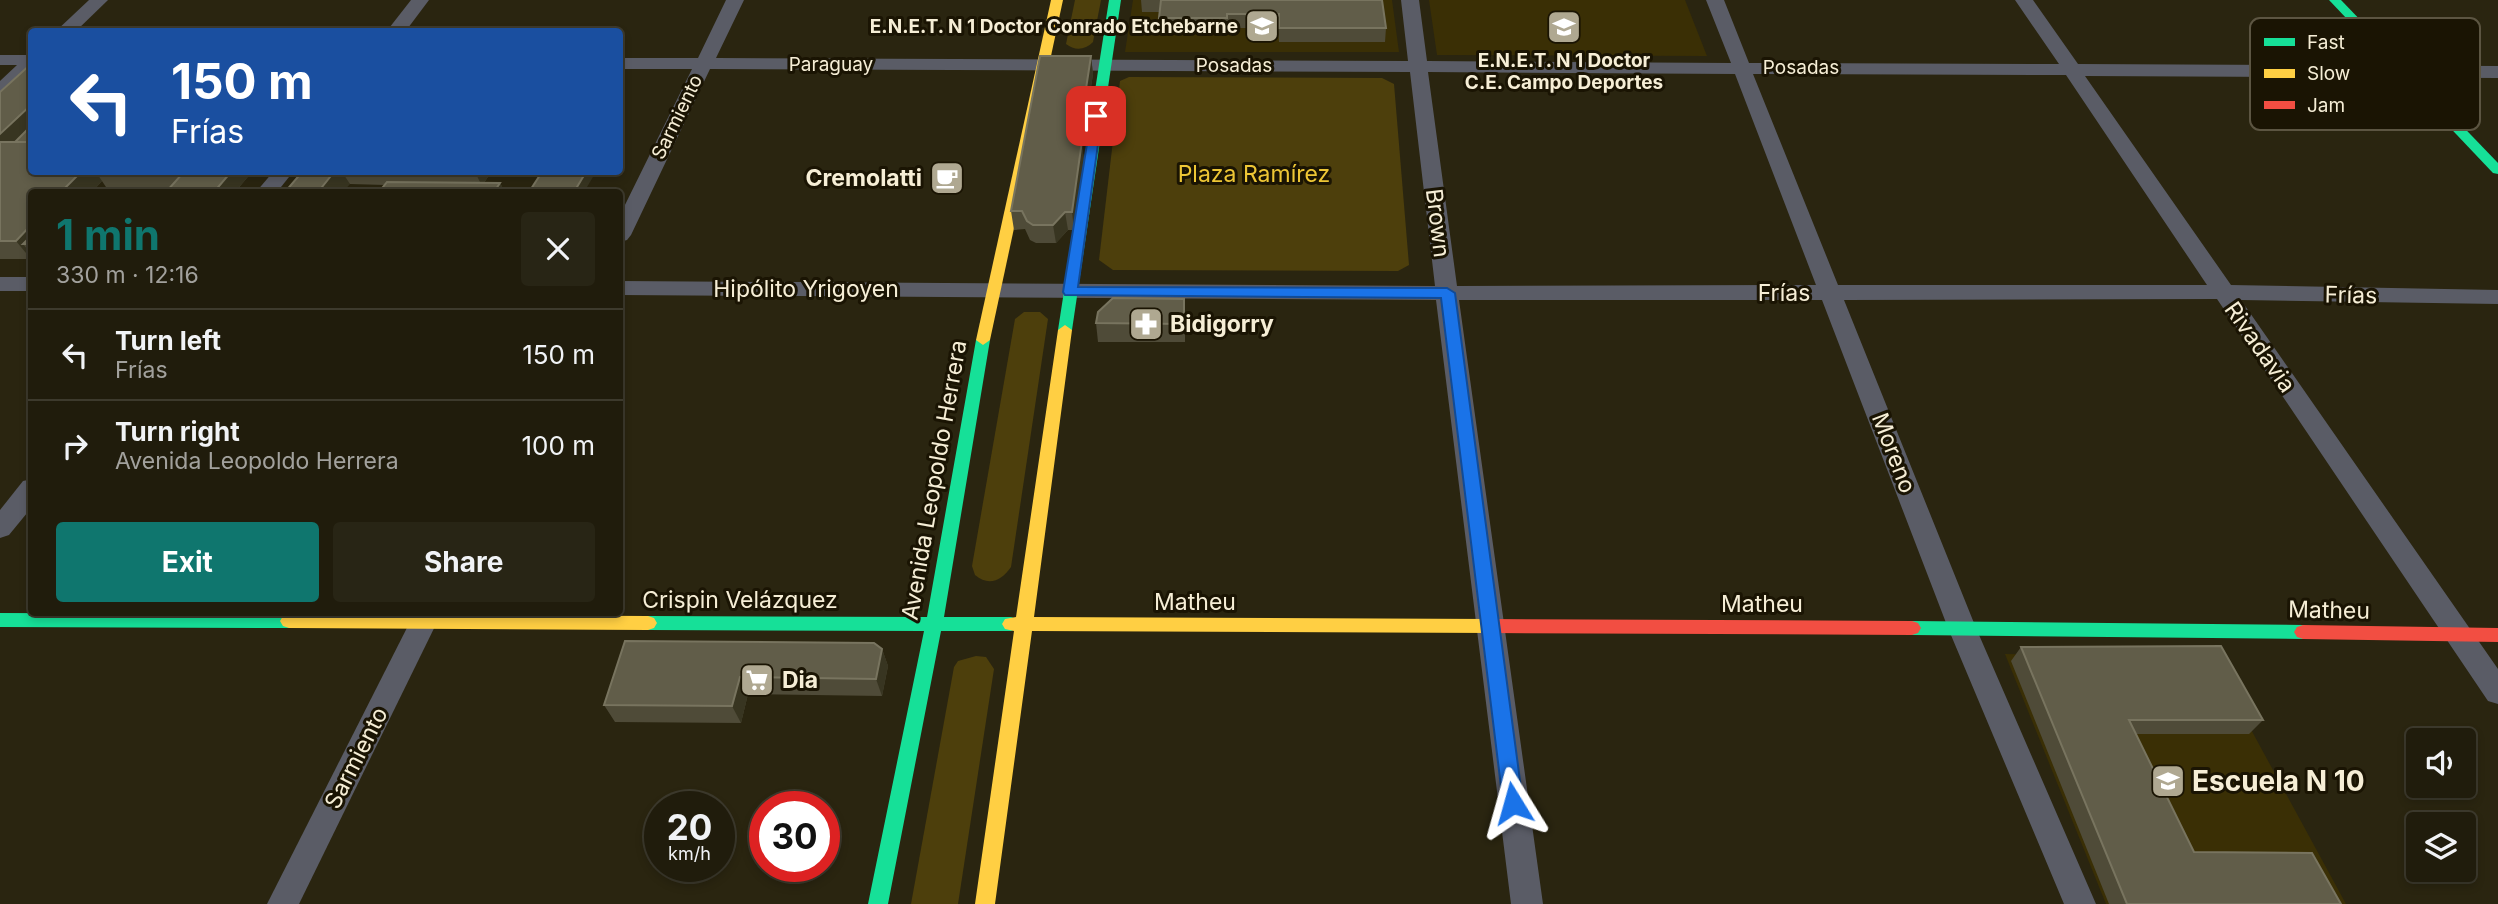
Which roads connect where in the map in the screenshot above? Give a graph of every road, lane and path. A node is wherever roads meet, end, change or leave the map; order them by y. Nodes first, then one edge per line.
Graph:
1 (99, 0) edge
2 (420, 0) edge
3 (735, 0) edge
4 (1057, 0) edge
5 (1115, 0) edge
6 (1410, 0) edge
7 (1715, 0) edge
8 (2024, 0) edge
9 (2336, 0) edge
10 (2353, 18) edge
11 (68, 28) edge
12 (398, 28) edge
13 (0, 60) edge
14 (28, 61) edge
15 (623, 63) edge
16 (703, 63) junction
17 (28, 65) edge
18 (1042, 65) junction
19 (1103, 65) junction
20 (1418, 66) junction
21 (1740, 66) junction
22 (2069, 69) junction
23 (2250, 71) edge
24 (2480, 72) edge
25 (2498, 72) edge
26 (0, 91) edge
27 (2460, 130) edge
28 (2498, 170) edge
29 (280, 175) edge
30 (269, 189) edge
31 (623, 229) edge
32 (0, 284) edge
33 (28, 284) edge
34 (623, 288) edge
35 (992, 290) junction
36 (1070, 292) junction
37 (2222, 292) junction
38 (1447, 293) junction
39 (1832, 294) junction
40 (2498, 297) edge
41 (28, 493) edge
42 (0, 528) edge
43 (427, 617) edge
44 (0, 620) edge
45 (934, 624) junction
46 (1026, 624) junction
47 (1488, 625) junction
48 (1962, 628) junction
49 (2459, 634) junction
50 (2498, 635) edge
51 (2498, 692) edge
52 (283, 904) edge
53 (878, 904) edge
54 (985, 904) edge
55 (1527, 904) edge
56 (2080, 904) edge

1 - 11 street
2 - 12 street
3 - 16 street, Sarmiento
4 - 18 street, Avenida Leopoldo Herrera
5 - 19 street
6 - 20 street, Brown
7 - 21 street, Moreno
8 - 22 street, Rivadavia
9 - 10 street
13 - 14 street
15 - 16 street, Paraguay
16 - 18 street, Paraguay
16 - 31 street, Sarmiento
17 - 26 street
18 - 19 street
18 - 35 street, Avenida Leopoldo Herrera
19 - 20 street, Posadas
19 - 36 street
20 - 21 street, Posadas
20 - 38 street, Brown
21 - 22 street, Posadas
21 - 39 street, Moreno
22 - 23 street, Posadas
22 - 37 street, Rivadavia
24 - 25 street, Posadas
27 - 28 street
29 - 30 street
32 - 33 street
34 - 35 street, Hipólito Yrigoyen
35 - 36 street, Hipólito Yrigoyen
35 - 45 street, Avenida Leopoldo Herrera
36 - 38 street, Frías
36 - 46 street
37 - 39 street, Frías
37 - 40 street, Frías
37 - 49 street, Rivadavia
38 - 39 street, Frías
38 - 47 street, Brown
39 - 48 street, Moreno
41 - 42 street
43 - 44 street, Crispin Velázquez
43 - 45 street, Crispin Velázquez
43 - 52 street, Sarmiento
45 - 46 street, Crispin Velázquez
45 - 53 street, Avenida Leopoldo Herrera
46 - 47 street, Matheu
46 - 54 street
47 - 48 street, Matheu
47 - 55 street, Brown
48 - 49 street, Matheu
48 - 56 street, Moreno
49 - 50 street, Matheu
49 - 51 street, Rivadavia

